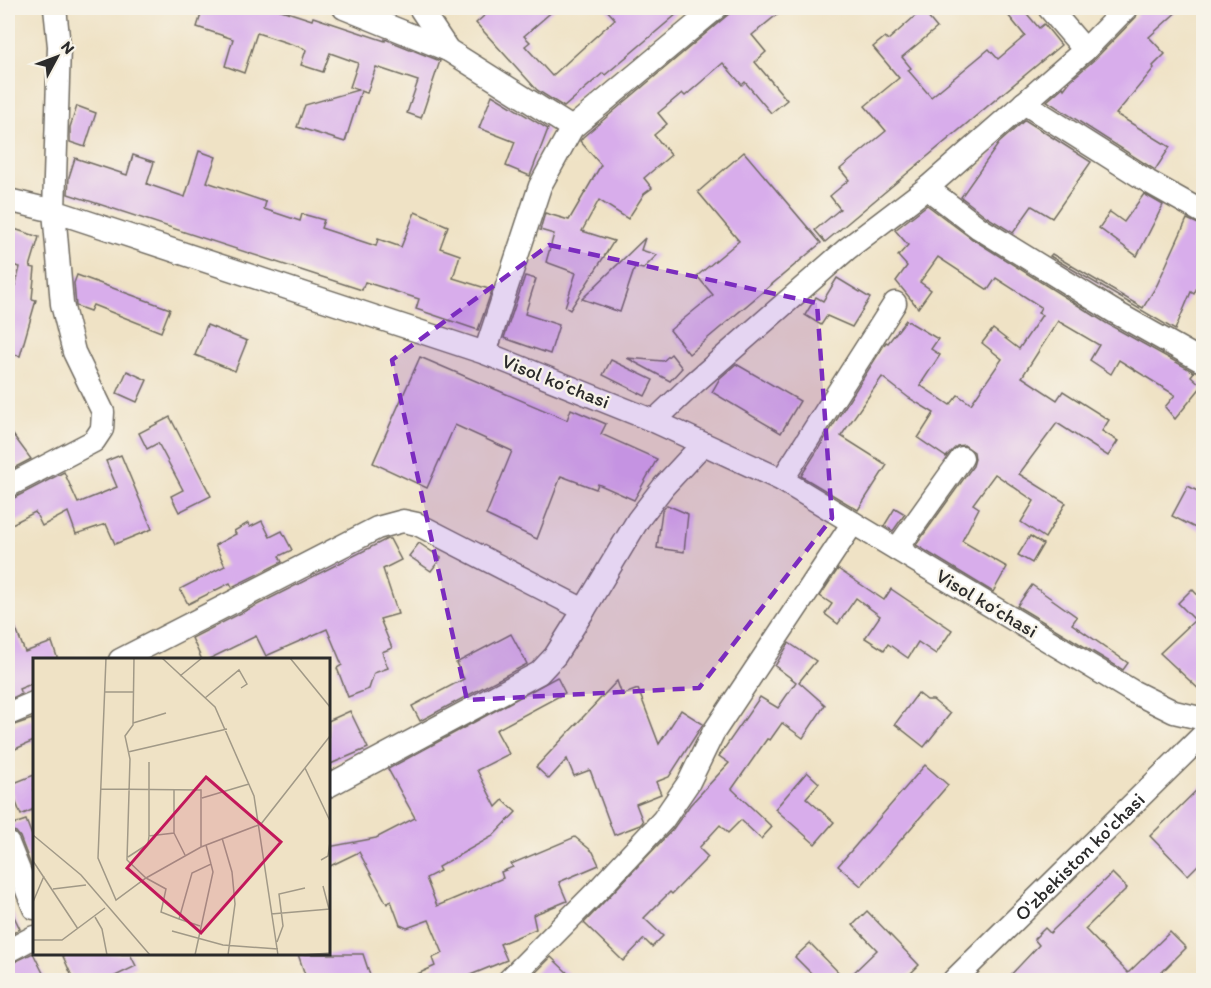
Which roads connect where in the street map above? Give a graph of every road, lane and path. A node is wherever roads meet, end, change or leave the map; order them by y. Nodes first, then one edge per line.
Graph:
1 (55, 8) edge
2 (345, 8) edge
3 (420, 8) edge
4 (716, 8) edge
5 (1049, 8) edge
6 (1126, 8) edge
7 (448, 50) junction
8 (1085, 50) junction
9 (1024, 104) junction
10 (572, 128) junction
11 (927, 188) junction
12 (8, 200) edge
13 (54, 211) junction
14 (1203, 213) edge
15 (896, 303) dead end
16 (485, 353) junction
17 (1200, 360) dead end
18 (654, 421) junction
19 (704, 444) junction
20 (962, 458) dead end
21 (782, 480) junction
22 (8, 486) edge
23 (853, 523) junction
24 (897, 549) junction
25 (584, 610) junction
26 (124, 658) edge
27 (33, 703) edge
28 (8, 714) edge
29 (1203, 719) edge
30 (1203, 734) edge
31 (330, 785) edge
32 (8, 843) edge
33 (33, 906) edge
34 (33, 938) edge
35 (8, 951) edge
36 (509, 981) edge
37 (954, 981) edge

1 - 13 street
2 - 7 street
3 - 7 street
4 - 10 street
5 - 8 street
6 - 8 street
7 - 10 street
8 - 9 street
9 - 11 street
9 - 14 street
10 - 16 street
11 - 17 street
11 - 18 street
12 - 13 street, Visol koʻchasi
13 - 16 street, Visol koʻchasi
13 - 22 street
15 - 21 street
16 - 18 street, Visol koʻchasi
18 - 19 street, Visol koʻchasi
19 - 21 street, Visol koʻchasi
19 - 25 street
20 - 24 street
21 - 23 street, Visol koʻchasi
23 - 24 street, Visol koʻchasi
23 - 36 street
24 - 29 street, Visol koʻchasi
25 - 26 street
25 - 31 street
27 - 28 street
30 - 37 street, O'zbekiston ko'chasi
32 - 33 street
34 - 35 street

